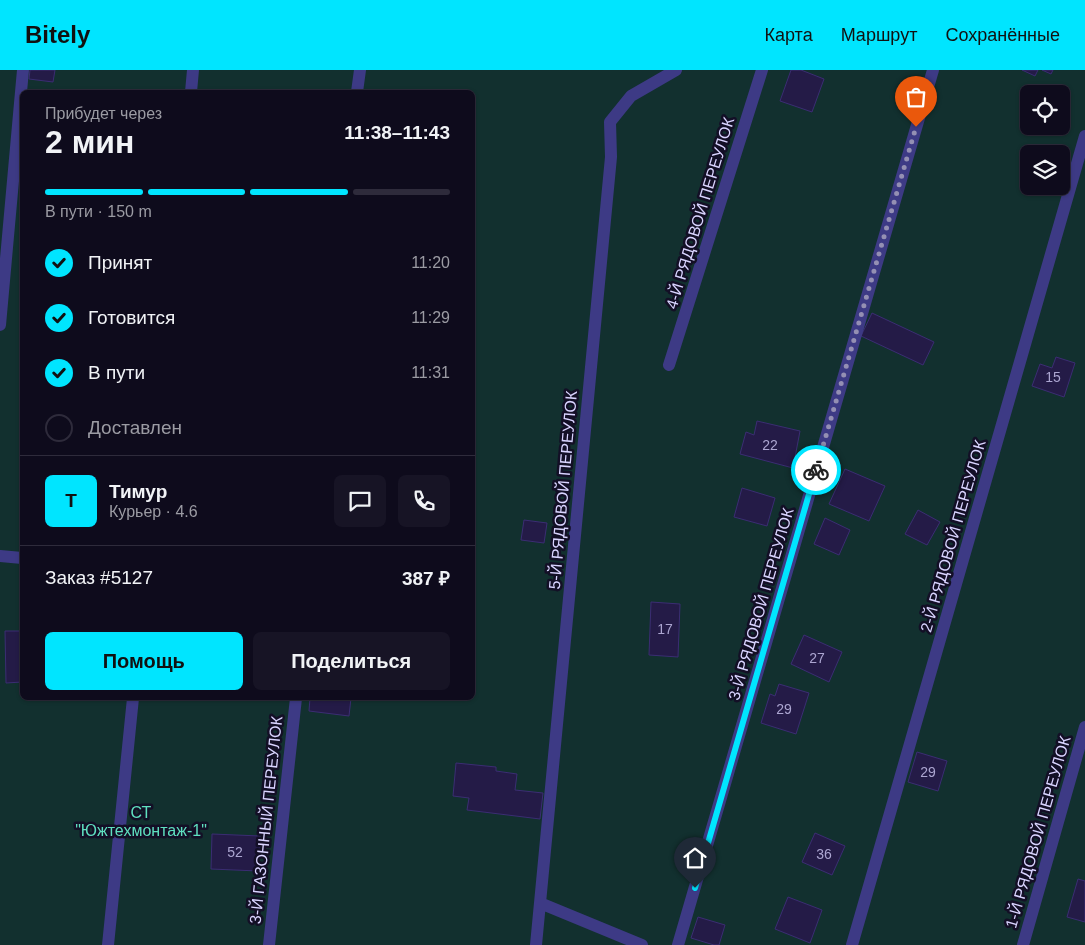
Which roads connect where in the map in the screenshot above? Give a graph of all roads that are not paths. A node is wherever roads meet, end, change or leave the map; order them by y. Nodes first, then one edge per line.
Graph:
1 (23, 70) edge
2 (193, 70) edge
3 (360, 70) edge
4 (676, 70) edge
5 (762, 70) edge
6 (932, 70) edge
7 (21, 90) edge
8 (191, 90) edge
9 (357, 90) edge
10 (20, 103) edge
11 (1085, 136) edge
12 (0, 325) edge
13 (669, 365) dead end
14 (0, 556) edge
15 (20, 558) edge
16 (133, 700) edge
17 (296, 700) edge
18 (1085, 728) edge
19 (540, 903) junction
20 (108, 945) edge
21 (269, 945) edge
22 (536, 945) edge
23 (642, 945) edge
24 (678, 945) edge
25 (852, 945) edge
26 (1023, 945) edge

1 - 7 lane
2 - 8 lane
3 - 9 lane
4 - 19 lane, 5-Й РЯДОВОЙ ПЕРЕУЛОК
5 - 13 lane, 4-Й РЯДОВОЙ ПЕРЕУЛОК
6 - 24 lane, 3-Й РЯДОВОЙ ПЕРЕУЛОК
10 - 12 lane
11 - 25 lane, 2-Й РЯДОВОЙ ПЕРЕУЛОК
14 - 15 lane
16 - 20 lane
17 - 21 lane, 3-Й ГАЗОННЫЙ ПЕРЕУЛОК
18 - 26 lane, 1-Й РЯДОВОЙ ПЕРЕУЛОК
19 - 22 lane, 5-Й РЯДОВОЙ ПЕРЕУЛОК
19 - 23 lane

